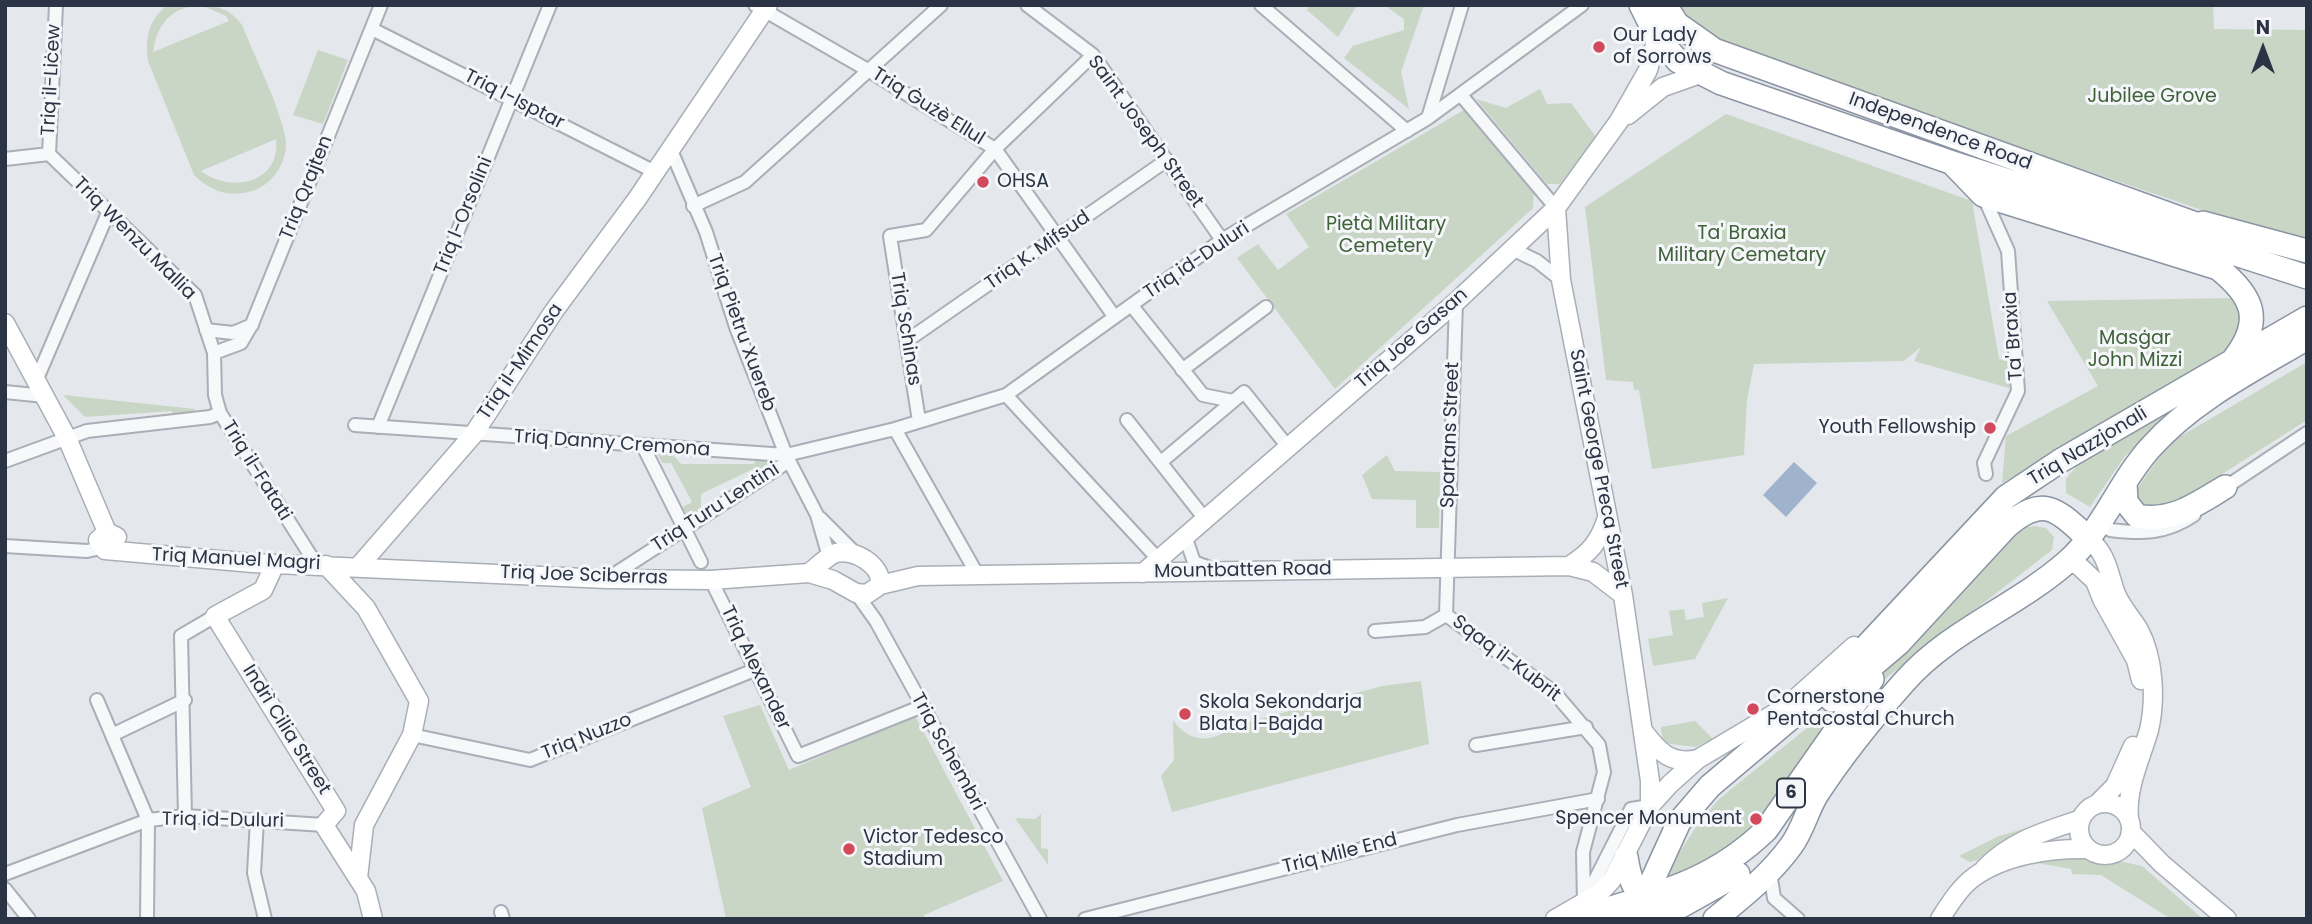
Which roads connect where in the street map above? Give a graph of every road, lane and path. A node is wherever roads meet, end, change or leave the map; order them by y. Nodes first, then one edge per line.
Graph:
1 (57, 5) edge
2 (381, 5) edge
3 (550, 5) edge
4 (941, 5) edge
5 (1027, 5) edge
6 (1261, 5) edge
7 (1462, 5) edge
8 (1582, 5) edge
9 (1641, 5) edge
10 (1665, 5) edge
11 (762, 7) edge
12 (372, 30) junction
13 (1657, 37) junction
14 (1093, 55) junction
15 (871, 72) junction
16 (1700, 74) junction
17 (1461, 95) junction
18 (512, 99) junction
19 (1428, 118) junction
20 (1619, 121) junction
21 (1408, 131) junction
22 (670, 149) junction
23 (995, 149) junction
24 (49, 154) junction
25 (5, 159) edge
26 (1167, 160) junction
27 (1953, 163) junction
28 (655, 172) junction
29 (1983, 195) junction
30 (693, 206) junction
31 (1556, 208) junction
32 (2166, 212) junction
33 (108, 213) junction
34 (1057, 238) junction
35 (1222, 240) junction
36 (1512, 249) junction
37 (2307, 251) edge
38 (2307, 265) edge
39 (2307, 277) edge
40 (1561, 280) junction
41 (1455, 302) junction
42 (1132, 306) junction
43 (1266, 306) dead end
44 (1114, 316) junction
45 (2307, 318) edge
46 (5, 323) edge
47 (252, 324) junction
48 (206, 330) junction
49 (2307, 338) edge
50 (908, 340) junction
51 (214, 353) junction
52 (2230, 364) junction
53 (1182, 370) junction
54 (41, 389) junction
55 (5, 392) edge
56 (1006, 395) junction
57 (1238, 397) junction
58 (220, 413) junction
59 (1127, 420) dead end
60 (919, 421) junction
61 (355, 425) dead end
62 (378, 427) junction
63 (895, 429) junction
64 (2307, 433) edge
65 (472, 435) junction
66 (67, 438) junction
67 (643, 446) junction
68 (1288, 447) junction
69 (788, 458) junction
70 (5, 461) edge
71 (1161, 462) junction
72 (1986, 474) dead end
73 (2125, 483) junction
74 (2225, 487) junction
75 (817, 515) junction
76 (2019, 515) junction
77 (2062, 515) junction
78 (1607, 518) junction
79 (1205, 519) junction
80 (684, 529) junction
81 (2095, 529) junction
82 (1185, 536) junction
83 (107, 543) junction
84 (5, 546) edge
85 (854, 552) junction
86 (829, 557) junction
87 (1158, 559) junction
88 (701, 562) dead end
89 (2066, 562) junction
90 (275, 564) junction
91 (321, 564) junction
92 (359, 566) junction
93 (1569, 566) junction
94 (1446, 569) junction
95 (1218, 571) junction
96 (1143, 572) junction
97 (809, 573) junction
98 (977, 575) junction
99 (607, 579) junction
100 (710, 580) junction
101 (833, 580) junction
102 (877, 581) junction
103 (856, 593) junction
104 (1623, 595) junction
105 (1898, 611) junction
106 (1446, 615) junction
107 (215, 616) junction
108 (876, 621) junction
109 (1375, 631) dead end
110 (1899, 643) junction
111 (757, 669) junction
112 (97, 700) dead end
113 (185, 700) junction
114 (923, 706) junction
115 (1586, 727) junction
116 (1642, 730) junction
117 (112, 735) junction
118 (412, 735) junction
119 (1476, 745) dead end
120 (1698, 759) junction
121 (2134, 762) junction
122 (1731, 768) junction
123 (1815, 798) junction
124 (1598, 799) junction
125 (2097, 804) junction
126 (1650, 806) junction
127 (336, 811) junction
128 (185, 816) junction
129 (148, 820) junction
130 (257, 820) junction
131 (2079, 820) junction
132 (324, 825) junction
133 (363, 825) junction
134 (2130, 825) junction
135 (2088, 849) junction
136 (2122, 849) junction
137 (1626, 857) junction
138 (2162, 864) junction
139 (1770, 872) junction
140 (1982, 872) junction
141 (5, 874) edge
142 (358, 877) junction
143 (1734, 877) junction
144 (1649, 888) junction
145 (5, 889) edge
146 (1579, 911) edge
147 (29, 919) edge
148 (147, 919) edge
149 (265, 919) edge
150 (373, 919) edge
151 (1040, 919) edge
152 (1085, 919) edge
153 (1555, 919) edge
154 (1615, 919) edge
155 (1715, 919) edge
156 (1798, 919) edge
157 (1940, 919) edge
158 (2227, 919) edge

1 - 24 street, Triq il-Liċew
2 - 12 street, Triq Qrajten
3 - 18 street, Triq l-Orsolini
4 - 15 street
5 - 14 street, Saint Joseph Street
6 - 21 street
7 - 19 street
8 - 17 street, Triq id-Duluri
9 - 13 highway, Independence Road
10 - 32 highway, Independence Road
11 - 15 street, Triq Ġużè Ellul
11 - 22 street, Triq il-Mimosa
12 - 18 street, Triq l-Isptar
12 - 47 street, Triq Qrajten
13 - 16 highway, Independence Road
13 - 20 street, Triq Joe Gasan
14 - 23 street
14 - 26 street, Saint Joseph Street
15 - 23 street, Triq Ġużè Ellul
15 - 30 street
16 - 20 street, Triq Joe Gasan
16 - 27 highway, Independence Road
17 - 19 street, Triq id-Duluri
17 - 31 street
18 - 28 street, Triq l-Isptar
18 - 62 street, Triq l-Orsolini
19 - 21 street, Triq id-Duluri
20 - 31 street, Triq Joe Gasan
21 - 35 street, Triq id-Duluri
22 - 28 street, Triq il-Mimosa
22 - 30 street, Triq Pietru Xuereb
23 - 34 street, Triq Ġużè Ellul
23 - 50 street, Triq Schinas
24 - 25 street
24 - 33 street, Triq Wenzu Mallia
26 - 34 street, Triq K. Mifsud
26 - 35 street, Saint Joseph Street
27 - 29 highway
27 - 39 highway, Independence Road
28 - 65 street, Triq il-Mimosa
29 - 52 highway
29 - 72 street, Ta' Braxia
30 - 69 street, Triq Pietru Xuereb
31 - 36 street, Triq Joe Gasan
31 - 40 street, Saint George Preca Street
32 - 37 highway
32 - 38 highway
33 - 48 street, Triq Wenzu Mallia
33 - 54 street
34 - 44 street, Triq Ġużè Ellul
34 - 50 street, Triq K. Mifsud
35 - 42 street, Triq id-Duluri
36 - 40 street
36 - 41 street, Triq Joe Gasan
40 - 78 street, Saint George Preca Street
41 - 68 street, Triq Joe Gasan
41 - 94 street, Spartans Street
42 - 44 street, Triq id-Duluri
42 - 53 street
43 - 53 street
44 - 56 street, Triq id-Duluri
45 - 52 highway, Triq Nazzjonali / 6
46 - 54 street
47 - 48 street
47 - 51 street, Triq Qrajten
48 - 51 street, Triq Wenzu Mallia
49 - 73 highway, Triq Nazzjonali / 6
50 - 60 street, Triq Schinas
51 - 58 street, Triq Wenzu Mallia
52 - 105 highway, Triq Nazzjonali / 6
53 - 57 street
54 - 55 street
54 - 66 street
56 - 60 street, Triq id-Duluri
56 - 87 street
57 - 68 street
57 - 71 street
58 - 66 street
58 - 91 street, Triq il-Fatati
59 - 71 street
60 - 63 street, Triq id-Duluri
61 - 62 street, Triq Danny Cremona
62 - 65 street, Triq Danny Cremona
63 - 69 street, Triq id-Duluri
63 - 98 street
64 - 74 street
65 - 67 street, Triq Danny Cremona
65 - 92 street, Triq il-Mimosa
66 - 70 street
66 - 83 street
67 - 69 street, Triq Danny Cremona
67 - 80 street
68 - 79 street, Triq Joe Gasan
69 - 75 street, Triq Pietru Xuereb
69 - 80 street, Triq Turu Lentini
71 - 79 street
73 - 74 highway
73 - 81 highway, Triq Nazzjonali / 6
74 - 81 street
75 - 85 street, Triq Pietru Xuereb
75 - 86 street, Triq Pietru Xuereb
76 - 77 highway
76 - 81 highway
76 - 110 highway, 6
77 - 81 highway
77 - 89 highway
78 - 93 street
78 - 104 street, Saint George Preca Street
79 - 82 street, Triq Joe Gasan
80 - 88 street
80 - 99 street, Triq Turu Lentini
81 - 89 highway, 6
81 - 121 street
82 - 87 street, Triq Joe Gasan
82 - 95 street
83 - 84 street
83 - 90 street, Triq Manuel Magri
85 - 86 street
85 - 102 street
86 - 97 street
86 - 101 street
87 - 96 street, Triq Joe Gasan
89 - 121 street
89 - 123 highway, 6
90 - 91 street, Triq Manuel Magri
90 - 107 street
91 - 92 street, Triq Manuel Magri
91 - 118 street
92 - 99 street, Triq Joe Sciberras
93 - 94 street, Mountbatten Road
93 - 104 street, Mountbatten Road
94 - 95 street, Mountbatten Road
94 - 106 street, Sqaq il-Kubrit
95 - 96 street, Mountbatten Road
96 - 98 street, Mountbatten Road
97 - 100 street, Triq Joe Sciberras
97 - 101 street
98 - 102 street, Mountbatten Road
99 - 100 street, Triq Joe Sciberras
100 - 111 street, Triq Alexander
101 - 103 street
102 - 103 street
102 - 108 street, Triq Schembri
103 - 108 street, Triq Schembri
104 - 116 street, Saint George Preca Street
105 - 120 street, Triq Nazzjonali / 6
105 - 122 highway, Triq Nazzjonali / 6
106 - 109 street
106 - 115 street, Sqaq il-Kubrit
107 - 113 street
107 - 127 street, Indrì Cilia Street
108 - 114 street, Triq Schembri
110 - 122 highway, 6
110 - 144 highway, 6
111 - 114 street, Triq Alexander
111 - 118 street, Triq Nuzzo
112 - 117 street
113 - 117 street
113 - 128 street
114 - 151 street, Triq Schembri
115 - 119 street
115 - 124 street, Sqaq il-Kubrit
116 - 120 street
116 - 126 street, Saint George Preca Street
117 - 129 street
118 - 133 street
120 - 126 street, 6
121 - 125 street
121 - 134 street
122 - 144 highway, Triq Nazzjonali / 6
123 - 139 highway, 6
123 - 143 highway, 6
124 - 146 street, Sqaq il-Kubrit
124 - 152 street, Triq Mile End
125 - 131 street
125 - 134 street
126 - 137 street, 6
126 - 146 street
127 - 132 street, Indrì Cilia Street
127 - 133 street
128 - 129 street, Triq id-Duluri
128 - 130 street, Triq id-Duluri
129 - 141 street, Triq id-Duluri
129 - 148 street
130 - 132 street, Triq id-Duluri
130 - 149 street
131 - 135 street
131 - 140 street
132 - 142 street, Indrì Cilia Street
133 - 142 street
134 - 136 street
134 - 138 street
135 - 136 street
135 - 140 street
136 - 138 street
137 - 144 highway
137 - 146 street
138 - 158 street
139 - 155 highway, 6
139 - 156 street
140 - 157 street
142 - 150 street
143 - 144 highway, 6
143 - 154 highway, 6
144 - 146 highway, 6
145 - 147 street
146 - 153 street

